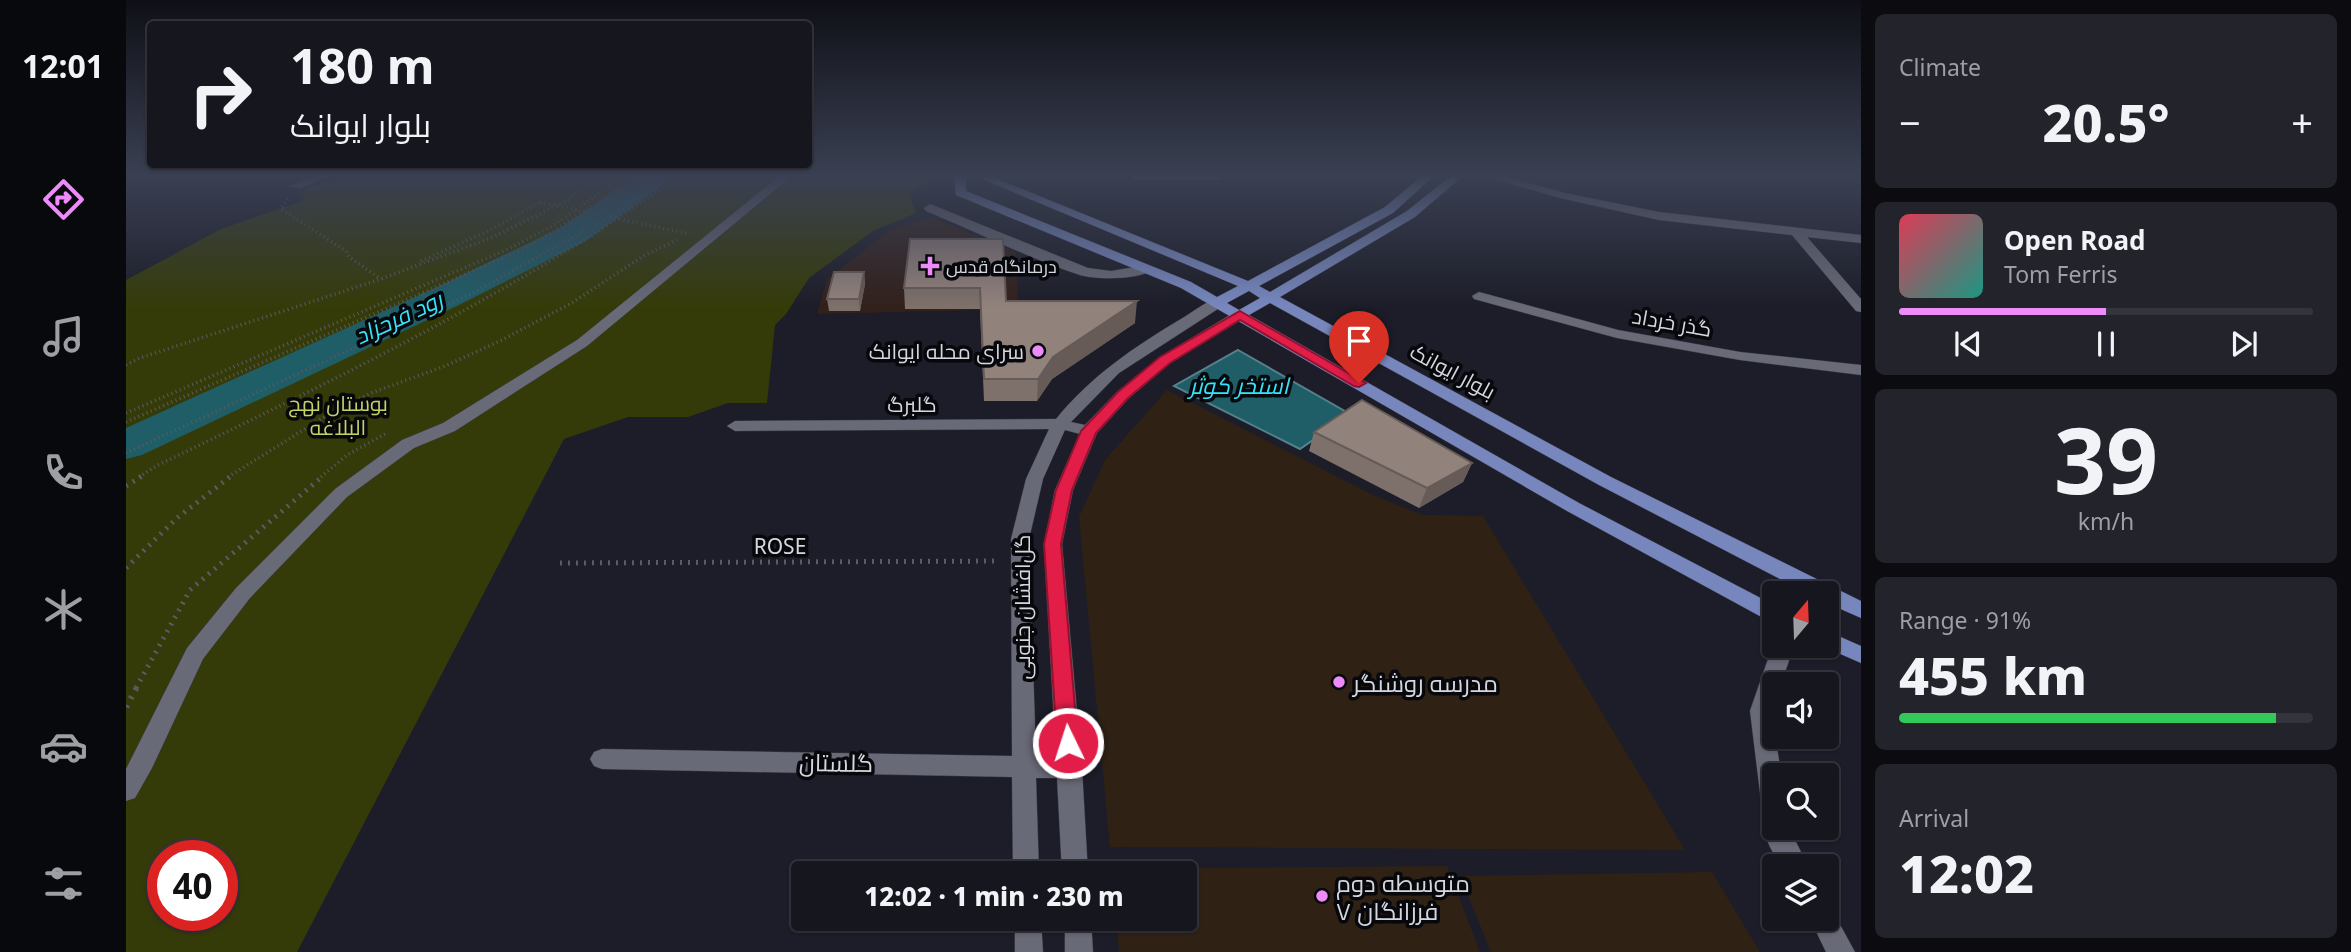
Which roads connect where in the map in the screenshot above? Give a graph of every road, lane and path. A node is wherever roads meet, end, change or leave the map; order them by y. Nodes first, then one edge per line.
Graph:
1 (296, 218) edge
2 (511, 218) edge
3 (531, 218) edge
4 (563, 218) edge
5 (573, 218) edge
6 (609, 218) edge
7 (617, 218) edge
8 (620, 218) edge
9 (735, 218) edge
10 (955, 218) edge
11 (1023, 218) edge
12 (1091, 218) edge
13 (1373, 218) edge
14 (1404, 218) edge
15 (1679, 218) edge
16 (1797, 233) junction
17 (690, 234) dead end
18 (684, 238) dead end
19 (1861, 239) edge
20 (1147, 269) junction
21 (381, 279) junction
22 (1247, 285) junction
23 (421, 293) junction
24 (1479, 296) dead end
25 (1270, 298) junction
26 (1219, 302) junction
27 (447, 307) junction
28 (1861, 308) edge
29 (1240, 315) junction
30 (126, 364) edge
31 (1861, 370) edge
32 (126, 413) edge
33 (126, 422) edge
34 (1060, 424) junction
35 (735, 426) dead end
36 (1089, 431) junction
37 (126, 453) edge
38 (126, 486) edge
39 (1001, 561) dead end
40 (560, 563) dead end
41 (126, 568) edge
42 (1801, 581) edge
43 (1839, 600) edge
44 (1762, 608) edge
45 (1861, 610) edge
46 (1839, 645) edge
47 (1861, 655) edge
48 (1779, 658) edge
49 (602, 759) dead end
50 (1768, 763) edge
51 (1023, 765) junction
52 (1070, 768) junction
53 (126, 790) edge
54 (1027, 861) edge
55 (1074, 861) edge
56 (1028, 931) edge
57 (1078, 931) edge
58 (1830, 931) edge
59 (1029, 952) edge
60 (1079, 952) edge
61 (1841, 952) edge

1 - 21 path
2 - 21 path, bridge
3 - 21 path
4 - 32 path
5 - 23 path
6 - 27 path
7 - 17 path, bridge
8 - 38 path
9 - 53 street
10 - 20 street
11 - 20 main road
12 - 22 main road, بلوار ایوانک
13 - 22 main road
14 - 25 main road
15 - 16 street
16 - 19 street
16 - 28 street
18 - 41 path
20 - 26 main road
21 - 30 path
22 - 25 main road, بلوار ایوانک
22 - 26 main road
23 - 27 path
23 - 33 path
24 - 31 street, گذر خرداد
25 - 29 main road
25 - 42 main road, بلوار ایوانک
26 - 29 main road
26 - 34 street, گل‌افشان جنوبی
27 - 37 path
29 - 36 street, گل‌افشان جنوبی
29 - 44 main road
34 - 35 street, گلبرگ
34 - 36 street, گلبرگ
34 - 51 street, گل‌افشان جنوبی
36 - 52 street, گل‌افشان جنوبی
39 - 40 path, ROSE
43 - 45 main road, بلوار ایوانک
46 - 47 main road
48 - 50 street
49 - 51 street, گلستان
51 - 52 street, گلستان
51 - 54 street, گل‌افشان جنوبی
52 - 55 street, گل‌افشان جنوبی
56 - 59 street
57 - 60 street
58 - 61 street

